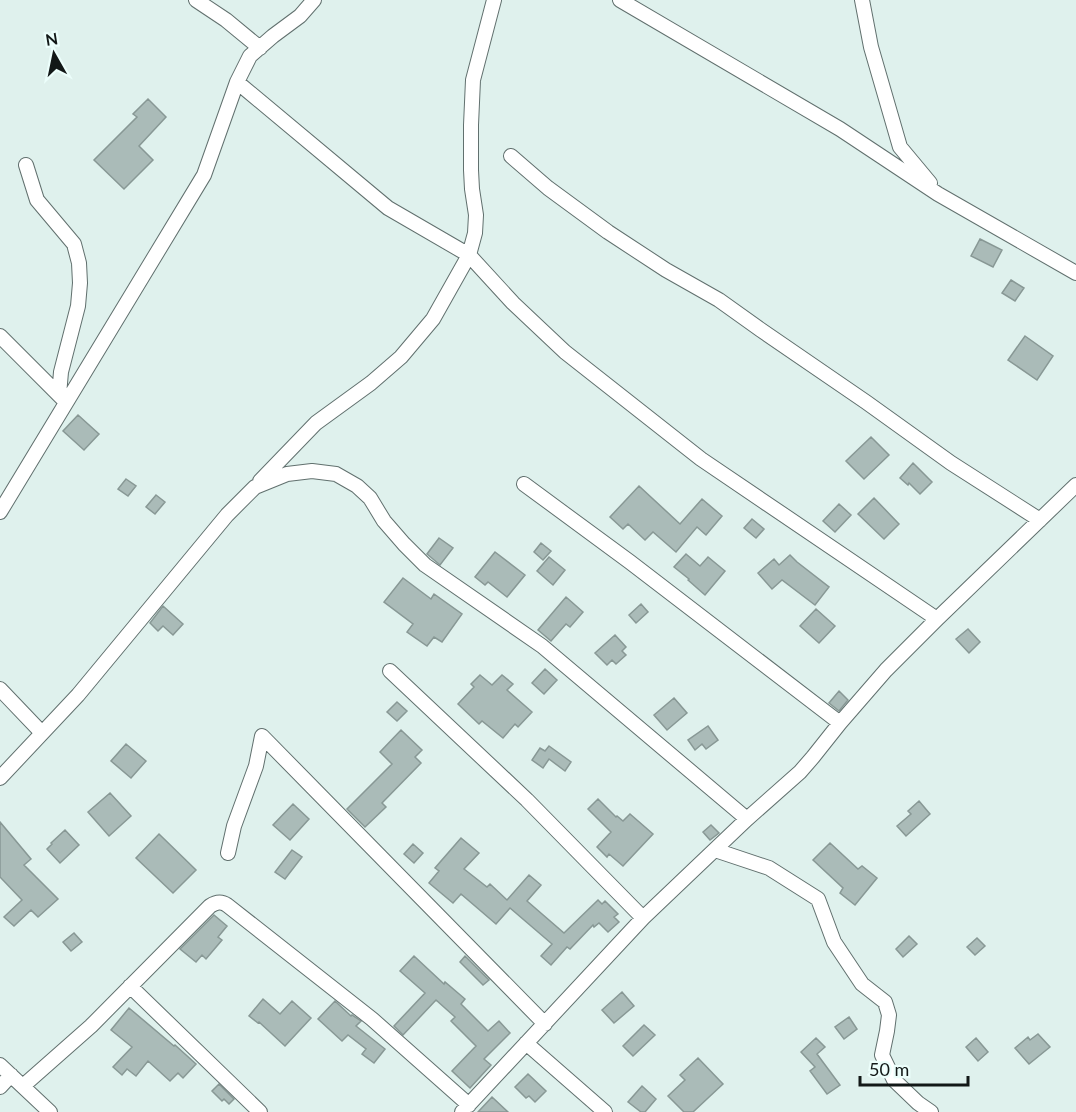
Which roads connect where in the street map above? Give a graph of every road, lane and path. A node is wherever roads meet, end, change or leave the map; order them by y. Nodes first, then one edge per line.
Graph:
1 (196, 0) edge
2 (314, 0) edge
3 (494, 0) edge
4 (620, 0) edge
5 (862, 0) edge
6 (260, 48) junction
7 (237, 82) junction
8 (511, 156) dead end
9 (26, 165) dead end
10 (938, 194) junction
11 (469, 255) junction
12 (1076, 273) edge
13 (0, 336) edge
14 (63, 399) junction
15 (524, 484) dead end
16 (1076, 485) edge
17 (255, 487) junction
18 (0, 512) edge
19 (1040, 520) junction
20 (937, 620) junction
21 (390, 671) dead end
22 (0, 689) edge
23 (840, 723) junction
24 (42, 733) junction
25 (0, 778) edge
26 (747, 819) junction
27 (715, 850) junction
28 (228, 853) dead end
29 (643, 918) junction
30 (130, 986) junction
31 (545, 1024) junction
32 (526, 1043) junction
33 (0, 1065) edge
34 (10, 1075) junction
35 (23, 1086) junction
36 (0, 1087) edge
37 (465, 1108) edge
38 (50, 1112) edge
39 (260, 1112) edge
40 (605, 1112) edge
41 (931, 1112) edge

1 - 6 street
2 - 6 street
3 - 11 street
4 - 10 street
5 - 10 street
6 - 7 street
7 - 11 street
7 - 14 street
8 - 19 street
9 - 14 street
10 - 12 street
11 - 17 street
11 - 20 street
13 - 14 street
14 - 18 street
15 - 23 street
16 - 19 street
17 - 24 street
17 - 26 street
19 - 20 street
20 - 23 street
21 - 29 street
22 - 24 street
23 - 26 street
24 - 25 street
26 - 27 street
27 - 29 street
27 - 41 street
28 - 31 street
29 - 31 street
30 - 35 street
30 - 37 street
30 - 39 street
31 - 32 street
32 - 37 street
32 - 40 street
33 - 34 street
34 - 35 street
34 - 36 street
35 - 38 street

